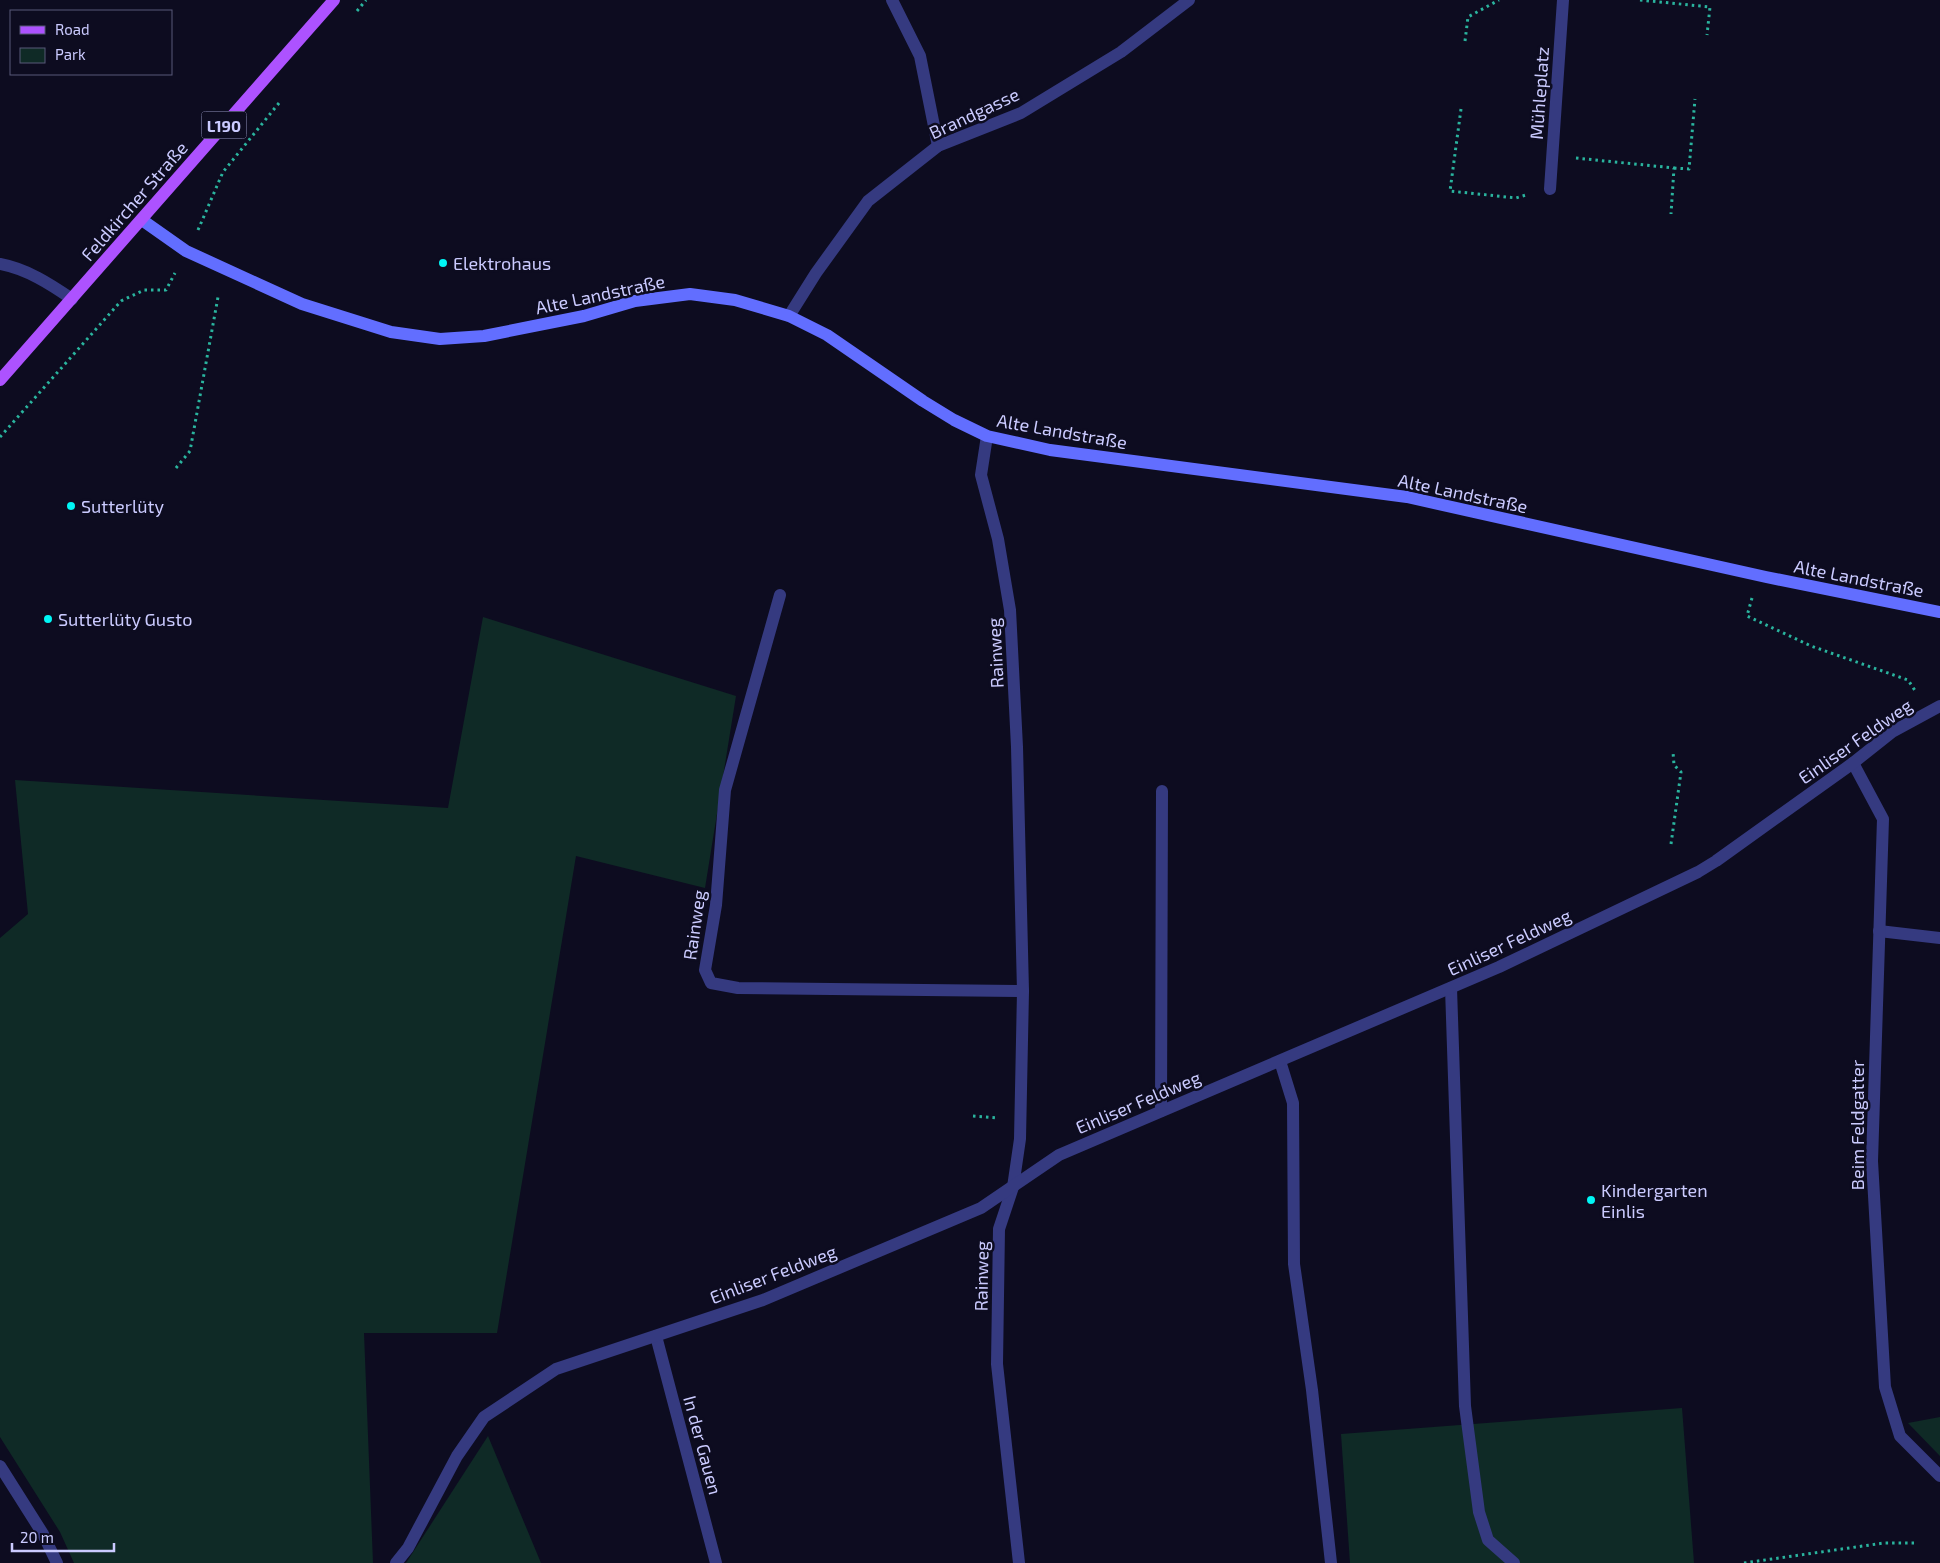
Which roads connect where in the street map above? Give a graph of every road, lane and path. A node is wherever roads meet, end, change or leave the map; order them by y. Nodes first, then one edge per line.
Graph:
1 (334, 0) edge
2 (366, 0) edge
3 (892, 0) edge
4 (1189, 0) edge
5 (1499, 0) edge
6 (1563, 0) edge
7 (1640, 0) edge
8 (356, 12) dead end
9 (1707, 35) dead end
10 (1465, 41) dead end
11 (282, 98) dead end
12 (1695, 99) dead end
13 (1461, 109) dead end
14 (938, 146) junction
15 (1552, 156) junction
16 (1674, 168) junction
17 (1550, 188) joint
18 (206, 214) dead end
19 (1671, 214) dead end
20 (142, 220) junction
21 (0, 264) edge
22 (166, 290) dead end
23 (218, 297) dead end
24 (72, 299) junction
25 (789, 316) junction
26 (0, 380) edge
27 (987, 436) junction
28 (0, 437) edge
29 (176, 468) dead end
30 (780, 595) dead end
31 (1752, 598) dead end
32 (1940, 612) edge
33 (1916, 692) dead end
34 (1940, 706) edge
35 (1673, 752) dead end
36 (1853, 763) junction
37 (1162, 791) dead end
38 (1671, 844) dead end
39 (1879, 931) junction
40 (1940, 938) edge
41 (1451, 988) junction
42 (1023, 991) junction
43 (1280, 1061) junction
44 (1161, 1111) junction
45 (1013, 1187) junction
46 (656, 1336) junction
47 (0, 1466) edge
48 (1940, 1476) edge
49 (1914, 1543) dead end
50 (57, 1563) edge
51 (396, 1563) edge
52 (716, 1563) edge
53 (1019, 1563) edge
54 (1331, 1563) edge
55 (1514, 1563) edge
56 (1744, 1563) edge

1 - 20 main road, Feldkircher Straße / L190
2 - 8 path
3 - 14 street
4 - 14 street, Brandgasse
5 - 10 path
6 - 15 street, Mühleplatz
7 - 9 path
11 - 18 path
12 - 16 path
13 - 17 path
14 - 25 street, Brandgasse
15 - 16 path
15 - 17 street, Mühleplatz
16 - 19 path
20 - 24 main road, Feldkircher Straße / L190
20 - 25 main road, Alte Landstraße
21 - 24 street
22 - 28 path
23 - 29 path
24 - 26 main road, Feldkircher Straße / L190
25 - 27 main road, Alte Landstraße
27 - 32 main road, Alte Landstraße
27 - 42 street, Rainweg
30 - 42 street, Rainweg
31 - 33 path
34 - 36 street, Einliser Feldweg
35 - 38 path
36 - 39 street, Beim Feldgatter
36 - 41 street, Einliser Feldweg
37 - 44 street
39 - 40 street
39 - 48 street, Beim Feldgatter
41 - 43 street, Einliser Feldweg
41 - 55 street
42 - 45 street, Rainweg
43 - 44 street, Einliser Feldweg
43 - 54 street
44 - 45 street, Einliser Feldweg
45 - 46 street, Einliser Feldweg
45 - 53 street, Rainweg
46 - 51 street, Einliser Feldweg
46 - 52 street, In der Gauen
47 - 50 street
49 - 56 path

